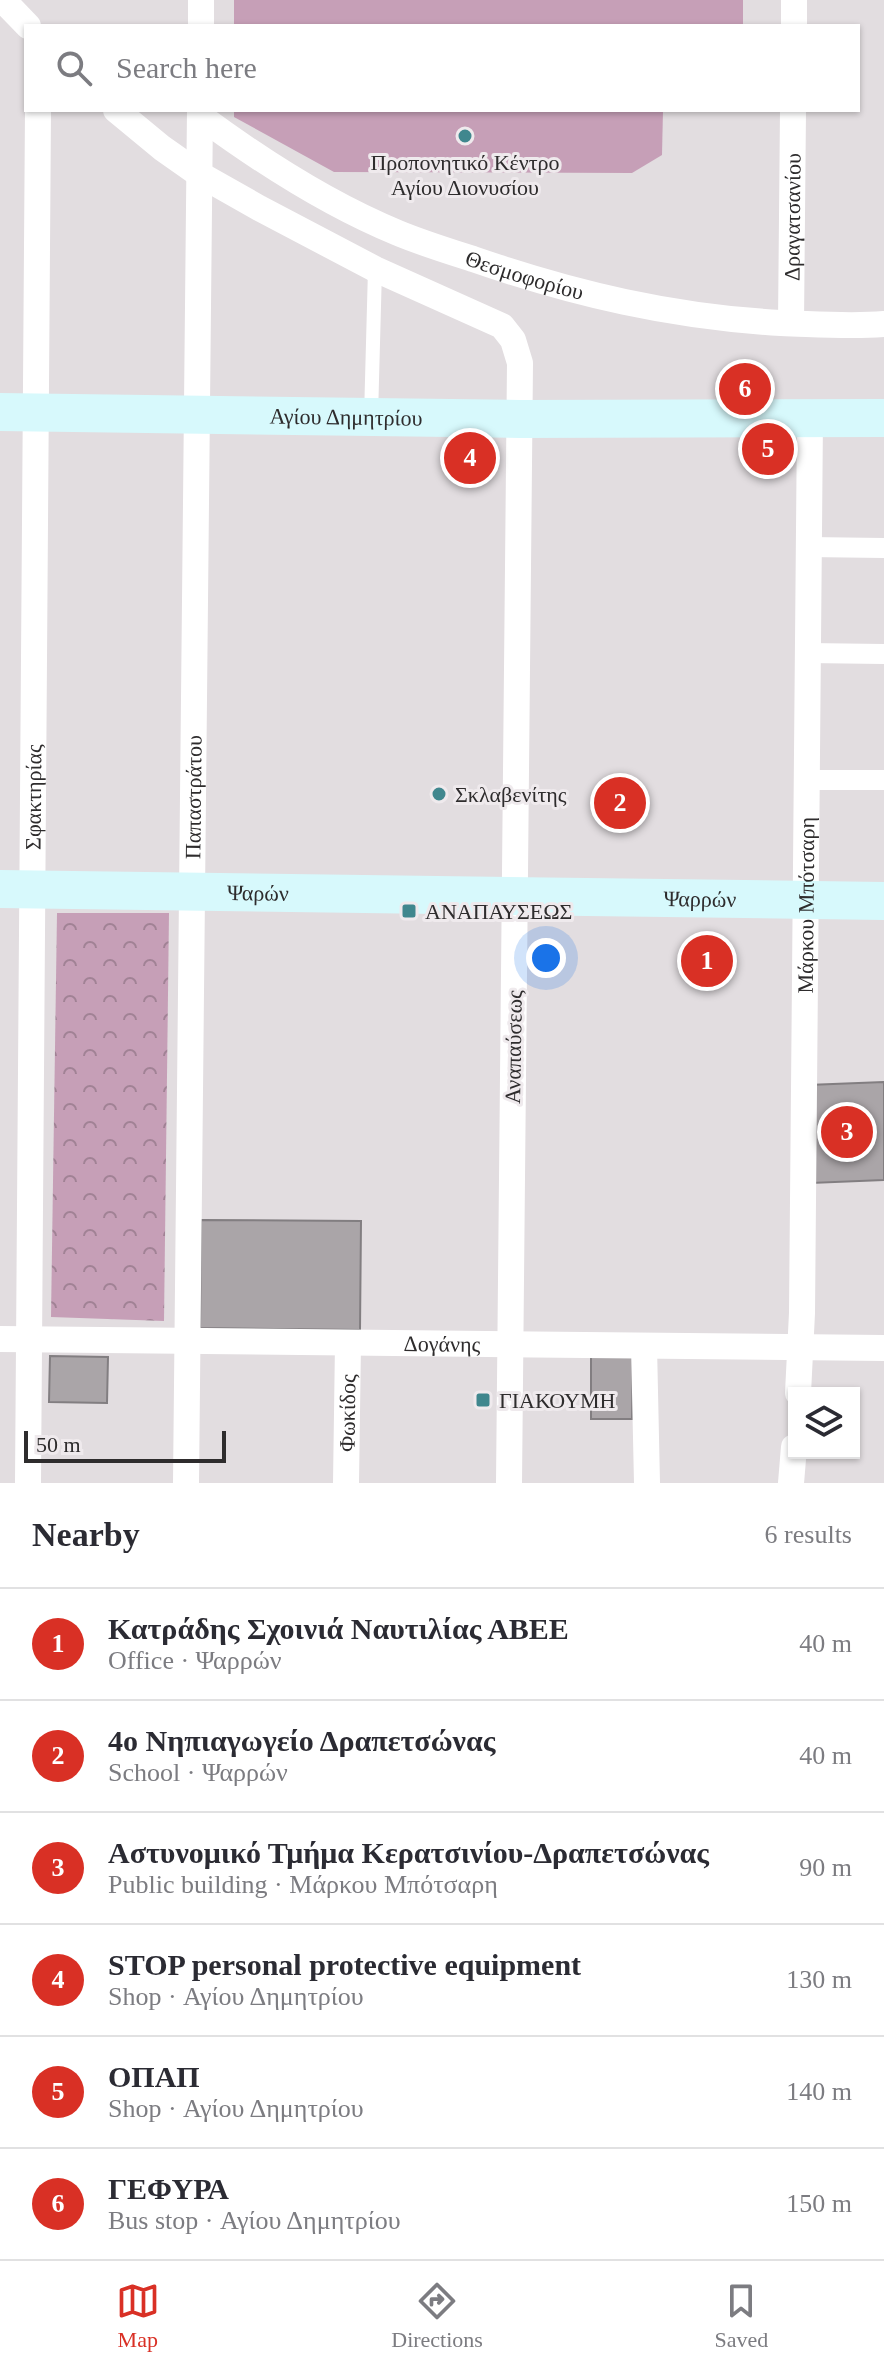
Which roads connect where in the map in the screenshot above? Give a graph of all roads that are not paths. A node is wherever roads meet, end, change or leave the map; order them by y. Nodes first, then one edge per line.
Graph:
1 (3, 0) edge
2 (201, 0) edge
3 (794, 0) edge
4 (26, 24) edge
5 (201, 24) edge
6 (794, 24) edge
7 (38, 112) edge
8 (118, 112) edge
9 (793, 112) edge
10 (200, 113) edge
11 (199, 174) junction
12 (375, 269) junction
13 (791, 323) junction
14 (884, 324) edge
15 (18, 413) edge
16 (197, 415) junction
17 (371, 418) junction
18 (810, 418) junction
19 (884, 418) edge
20 (520, 419) junction
21 (808, 547) junction
22 (884, 548) edge
23 (807, 653) junction
24 (884, 654) edge
25 (807, 780) junction
26 (884, 780) edge
27 (16, 890) edge
28 (192, 892) junction
29 (515, 896) junction
30 (805, 900) junction
31 (884, 901) edge
32 (0, 1339) edge
33 (29, 1340) junction
34 (187, 1341) junction
35 (348, 1343) junction
36 (510, 1344) junction
37 (644, 1346) junction
38 (801, 1347) junction
39 (884, 1348) edge
40 (798, 1387) edge
41 (793, 1459) edge
42 (28, 1483) edge
43 (186, 1483) edge
44 (346, 1483) edge
45 (509, 1483) edge
46 (647, 1483) edge
47 (791, 1483) edge

1 - 4 street
2 - 5 street
3 - 6 street
7 - 15 street, Σφακτηρίας
8 - 11 street
9 - 13 street, Δραγατσανίου
10 - 11 street, Παπαστράτου
10 - 13 street, Θεσμοφορίου
11 - 12 street
11 - 16 street, Παπαστράτου
12 - 17 lane
12 - 20 street
13 - 14 street, Θεσμοφορίου
15 - 16 main road, Αγίου Δημητρίου
15 - 27 street, Σφακτηρίας
16 - 17 main road, Αγίου Δημητρίου
16 - 28 street, Παπαστράτου
17 - 20 main road, Αγίου Δημητρίου
18 - 19 main road, Αγίου Δημητρίου
18 - 20 main road, Αγίου Δημητρίου
18 - 21 street, Μάρκου Μπότσαρη
20 - 29 street, Αναπαύσεως
21 - 22 street
21 - 23 street, Μάρκου Μπότσαρη
23 - 24 street
23 - 25 street, Μάρκου Μπότσαρη
25 - 26 street
25 - 30 street, Μάρκου Μπότσαρη
27 - 28 main road, Ψαρών
27 - 33 street, Σφακτηρίας
28 - 29 main road, Ψαρών
28 - 34 street, Παπαστράτου
29 - 30 main road, Ψαρρών
29 - 36 street, Αναπαύσεως
30 - 31 main road, Ψαρρών
30 - 38 street, Μάρκου Μπότσαρη
32 - 33 street, Δογάνης
33 - 34 street, Δογάνης
33 - 42 street, Σφακτηρίας
34 - 35 street, Δογάνης
34 - 43 street, Παπαστράτου
35 - 36 street, Δογάνης
35 - 44 street, Φωκίδος
36 - 37 street, Δογάνης
36 - 45 street, Αναπαύσεως
37 - 38 street, Δογάνης
37 - 46 street
38 - 39 street, Δογάνης
38 - 40 street, Μάρκου Μπότσαρη
41 - 47 street

